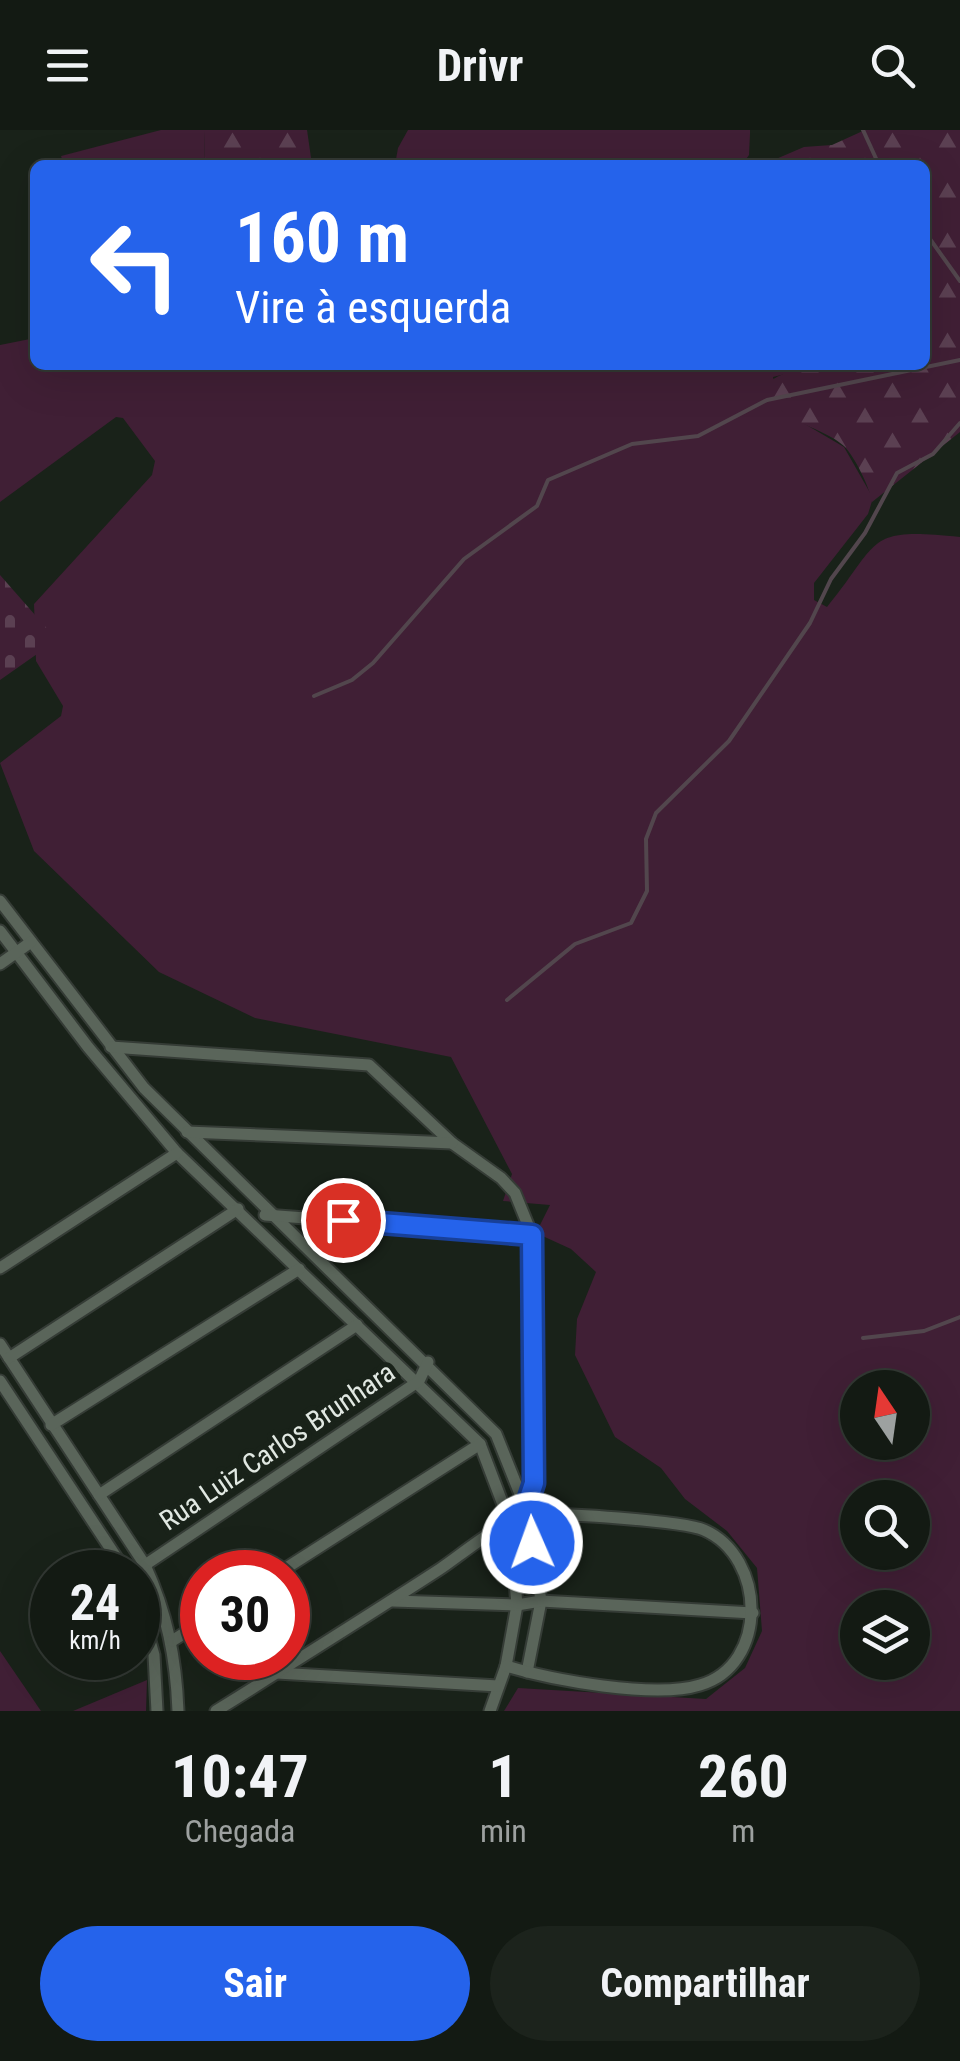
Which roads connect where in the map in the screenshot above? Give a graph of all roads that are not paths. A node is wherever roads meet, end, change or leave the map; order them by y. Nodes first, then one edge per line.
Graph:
1 (0, 901) edge
2 (0, 932) edge
3 (31, 942) junction
4 (16, 953) junction
5 (0, 964) edge
6 (111, 1047) junction
7 (144, 1088) junction
8 (130, 1098) junction
9 (187, 1132) junction
10 (452, 1143) junction
11 (178, 1153) junction
12 (238, 1209) junction
13 (267, 1214) junction
14 (253, 1222) junction
15 (532, 1235) junction
16 (0, 1268) edge
17 (299, 1269) junction
18 (357, 1325) junction
19 (0, 1344) edge
20 (9, 1358) junction
21 (428, 1362) junction
22 (418, 1381) junction
23 (0, 1382) edge
24 (50, 1425) junction
25 (480, 1444) junction
26 (99, 1495) junction
27 (527, 1511) junction
28 (510, 1523) junction
29 (111, 1550) edge
30 (135, 1550) edge
31 (310, 1553) edge
32 (160, 1555) edge
33 (390, 1601) junction
34 (541, 1601) junction
35 (517, 1605) junction
36 (160, 1608) edge
37 (753, 1613) junction
38 (180, 1637) edge
39 (172, 1642) junction
40 (310, 1652) edge
41 (506, 1666) junction
42 (527, 1672) junction
43 (310, 1675) edge
44 (155, 1680) edge
45 (265, 1680) edge
46 (498, 1686) junction
47 (157, 1711) edge
48 (178, 1711) edge
49 (216, 1711) edge
50 (490, 1711) edge

1 - 3 street
2 - 4 street
3 - 4 street
3 - 6 street
4 - 5 street
4 - 8 street
6 - 7 street
6 - 10 street
7 - 8 street
7 - 9 street
8 - 11 street
9 - 10 street
9 - 13 street
10 - 15 street
11 - 12 street
11 - 16 street
12 - 14 street
12 - 20 street
13 - 14 street
13 - 15 street
13 - 21 street
14 - 17 street
15 - 27 street
17 - 18 street
17 - 24 street
18 - 22 street
18 - 26 street
19 - 20 street
20 - 24 street
21 - 22 street, Rua Luiz Carlos Brunhara
21 - 27 street
22 - 25 street
22 - 32 street, Rua Luiz Carlos Brunhara
23 - 29 street
24 - 26 street
25 - 28 street
25 - 31 street
26 - 30 street
27 - 28 street
27 - 34 street
27 - 37 street
28 - 33 street
28 - 35 street
33 - 35 street
33 - 40 street
34 - 35 street
34 - 37 street
34 - 42 street
35 - 41 street
36 - 39 street
37 - 42 street
38 - 39 street
39 - 48 street
41 - 42 street
41 - 46 street
43 - 46 street
44 - 47 street
45 - 49 street
46 - 50 street

